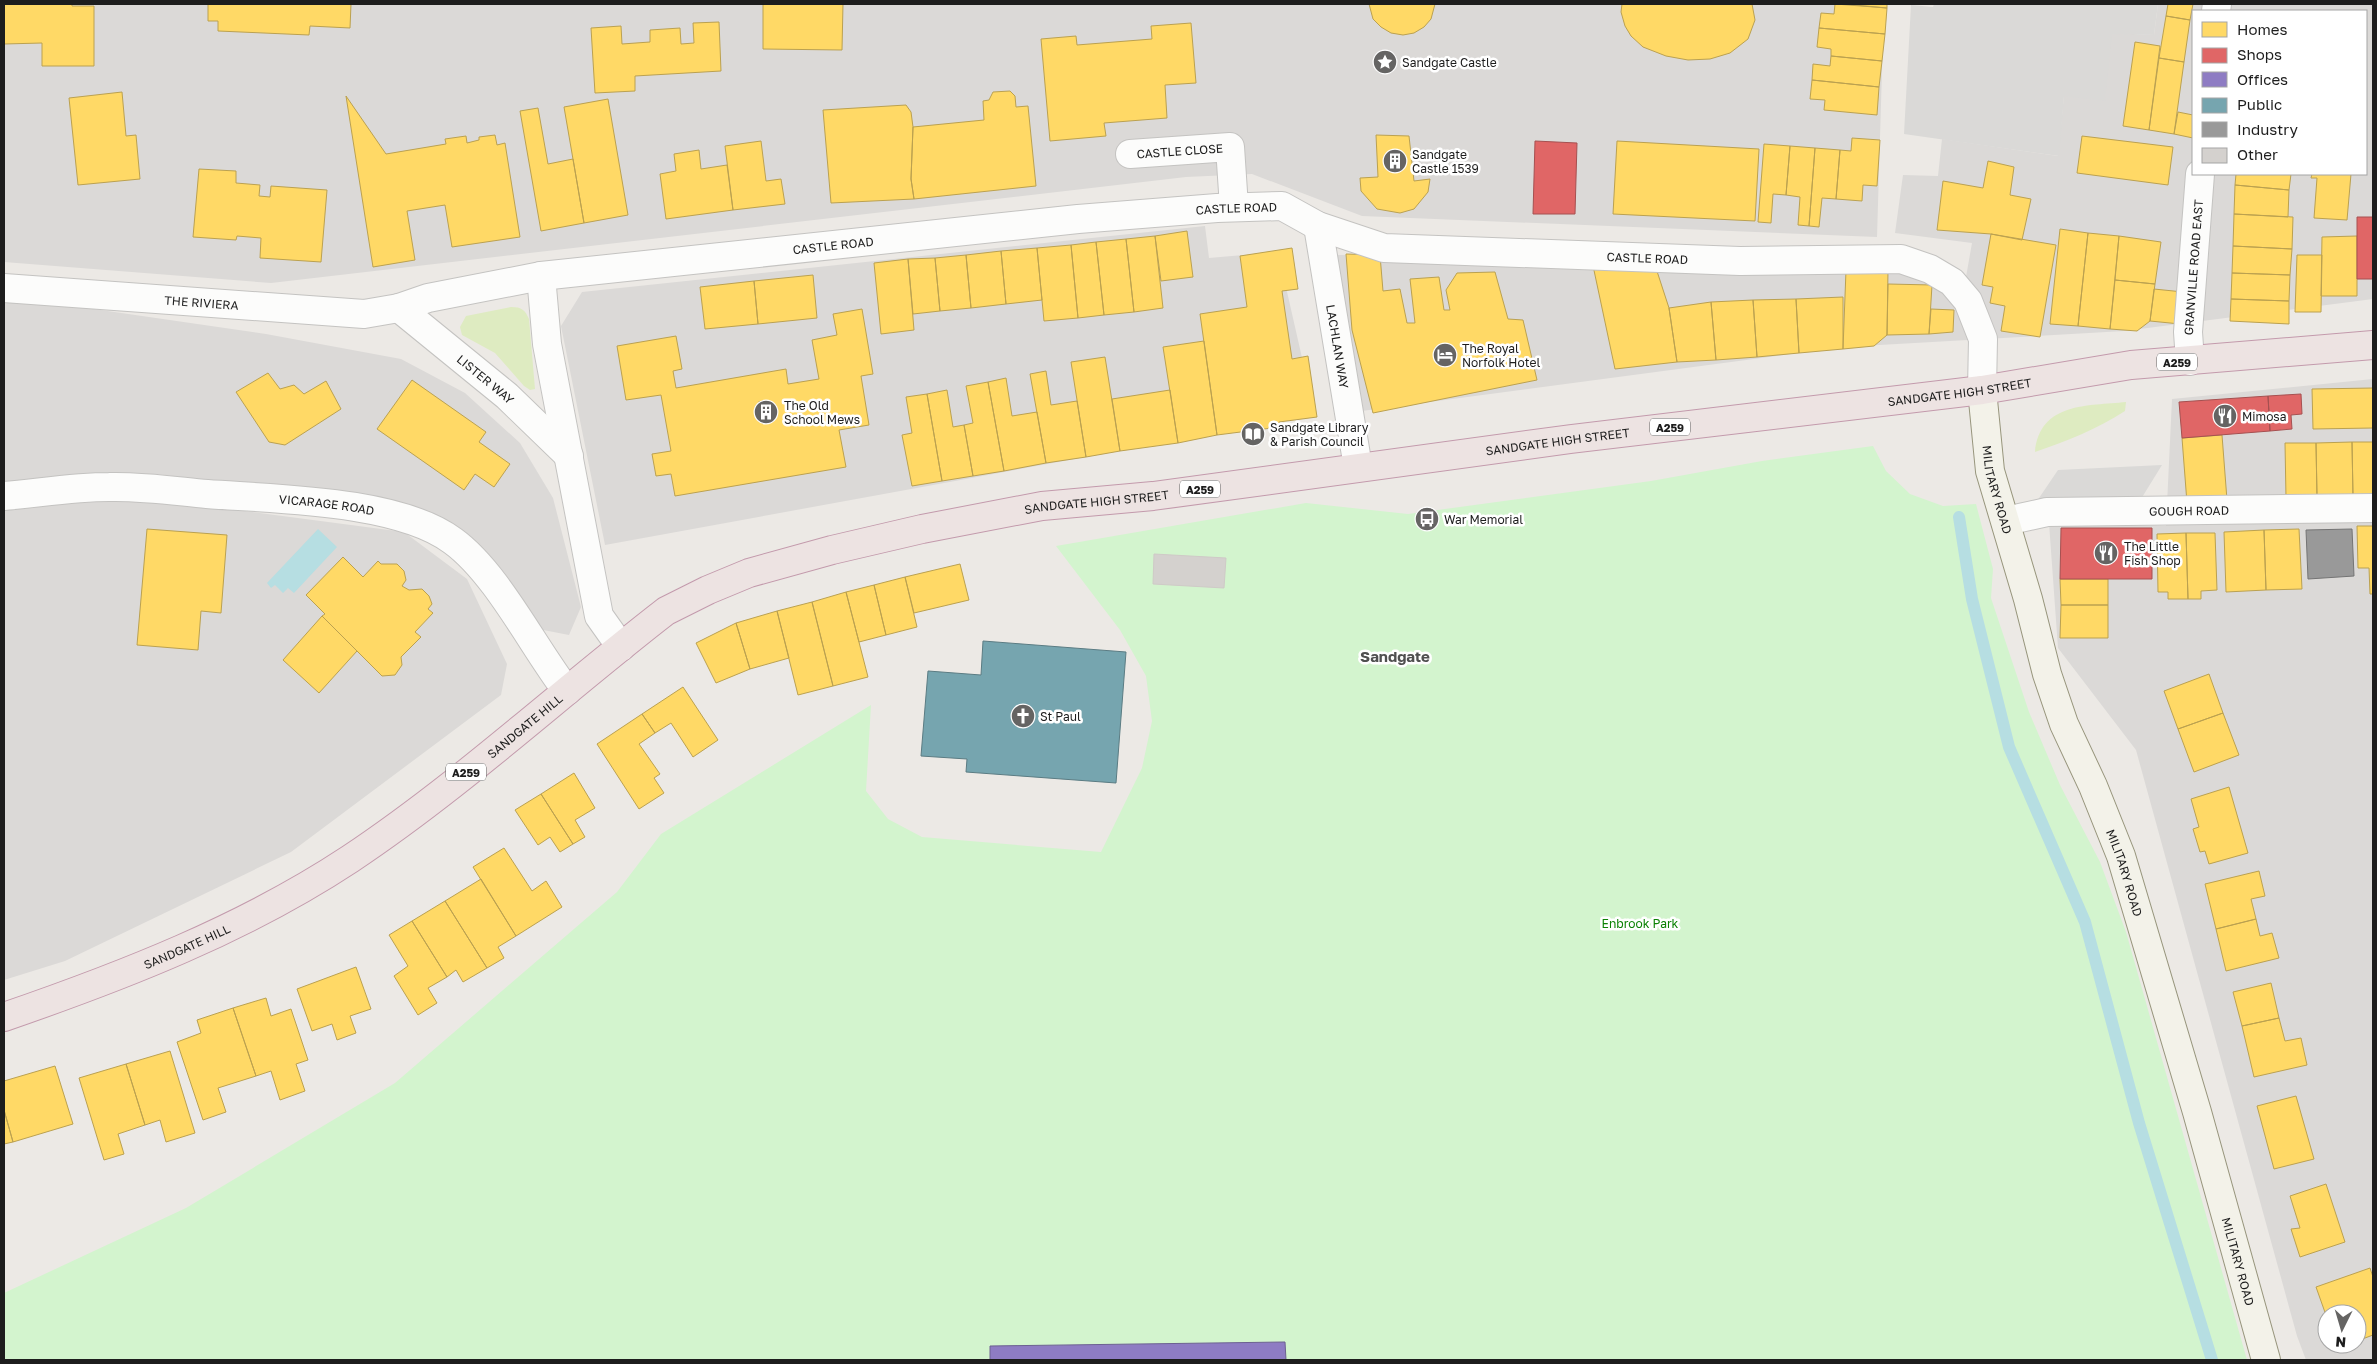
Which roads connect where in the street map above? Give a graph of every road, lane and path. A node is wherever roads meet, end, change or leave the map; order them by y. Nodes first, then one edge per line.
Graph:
1 (1130, 154) dead end
2 (2200, 175) edge
3 (1234, 207) junction
4 (1318, 226) junction
5 (540, 276) junction
6 (4, 288) edge
7 (399, 308) junction
8 (2373, 345) edge
9 (2190, 361) junction
10 (1982, 390) junction
11 (569, 456) junction
12 (1358, 467) junction
13 (4, 496) edge
14 (2373, 508) edge
15 (2006, 521) junction
16 (922, 528) joint
17 (621, 646) junction
18 (567, 691) junction
19 (4, 1017) edge
20 (2266, 1360) edge

1 - 3 street, CASTLE CLOSE
2 - 9 street, GRANVILLE ROAD EAST
3 - 4 street, CASTLE ROAD
3 - 5 street, CASTLE ROAD
4 - 10 street, CASTLE ROAD
4 - 12 street, LACHLAN WAY
5 - 7 street, CASTLE ROAD
5 - 11 street
6 - 7 street, THE RIVIERA
7 - 11 street, LISTER WAY
8 - 9 highway, SANDGATE HIGH STREET / A259
9 - 10 highway, SANDGATE HIGH STREET / A259
10 - 12 highway, SANDGATE HIGH STREET / A259
10 - 15 main road, MILITARY ROAD
11 - 17 street
12 - 16 highway, SANDGATE HIGH STREET / A259
13 - 18 street, VICARAGE ROAD
14 - 15 street, GOUGH ROAD
15 - 20 main road, MILITARY ROAD
16 - 17 highway, SANDGATE HILL / A259
17 - 18 highway, SANDGATE HILL / A259
18 - 19 highway, SANDGATE HILL / A259

